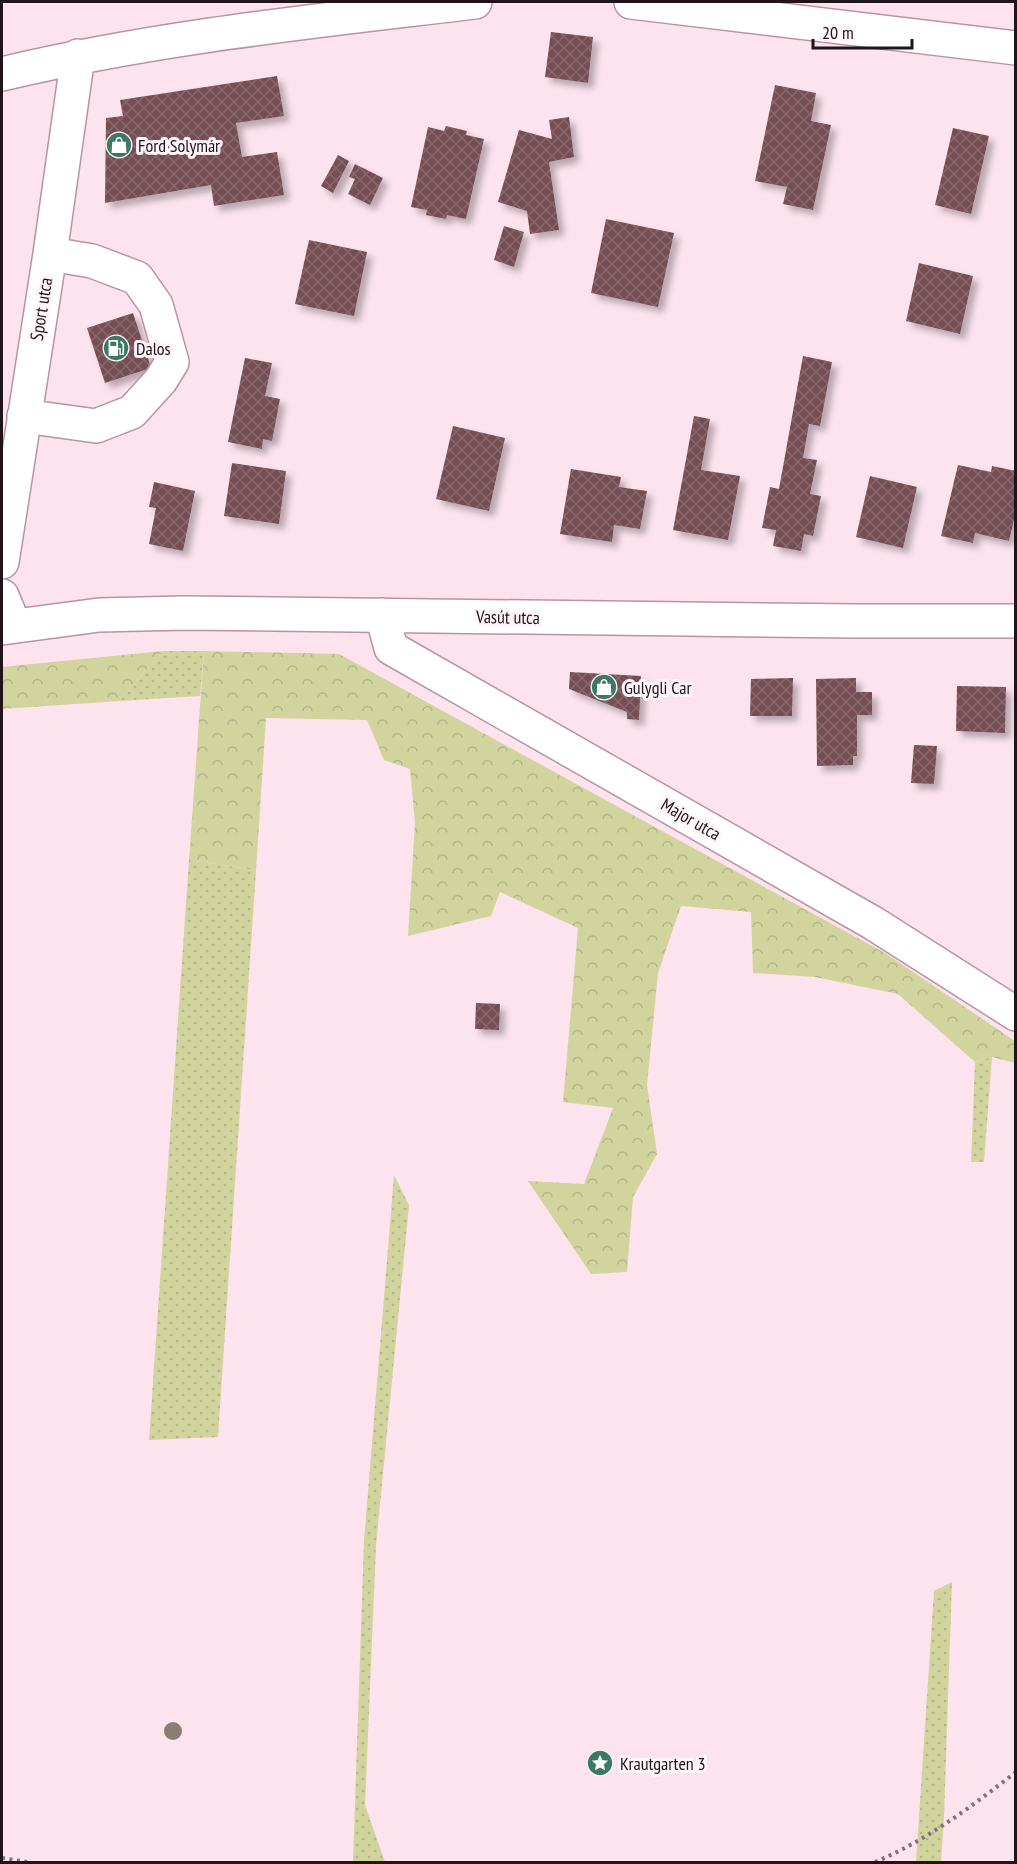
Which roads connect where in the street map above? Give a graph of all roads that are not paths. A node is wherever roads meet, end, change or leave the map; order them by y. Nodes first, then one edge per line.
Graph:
1 (475, 2) edge
2 (631, 2) edge
3 (1016, 48) edge
4 (78, 56) junction
5 (2, 74) edge
6 (50, 254) junction
7 (24, 416) junction
8 (2, 561) edge
9 (382, 615) junction
10 (6, 616) edge
11 (1016, 621) edge
12 (1016, 1014) edge

1 - 4 street
2 - 3 street
4 - 5 street
4 - 6 street, Sport utca
6 - 7 street, Sport utca
6 - 7 street
7 - 8 street, Sport utca
9 - 10 street, Vasút utca
9 - 11 street, Vasút utca
9 - 12 street, Major utca

